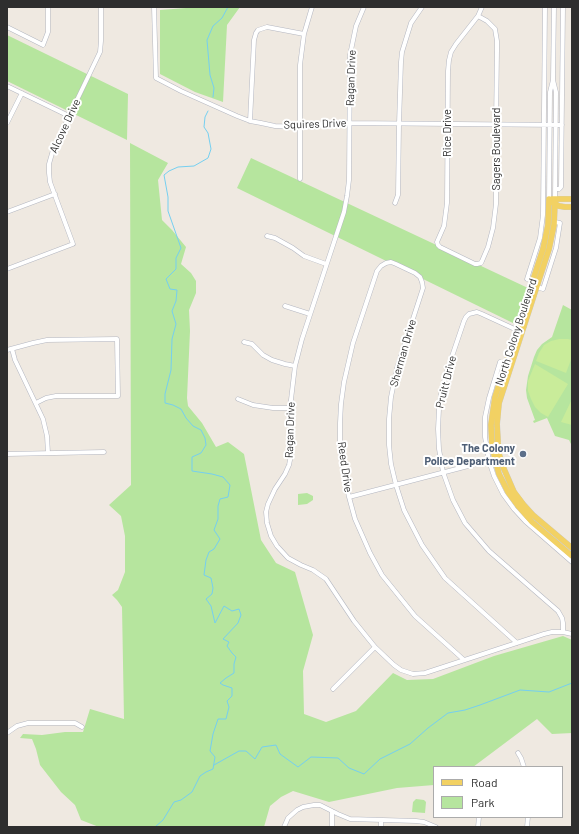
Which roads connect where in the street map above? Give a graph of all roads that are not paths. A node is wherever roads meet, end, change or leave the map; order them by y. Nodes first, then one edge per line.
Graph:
1 (48, 7) edge
2 (100, 7) edge
3 (154, 7) edge
4 (312, 7) edge
5 (364, 7) edge
6 (422, 7) edge
7 (482, 7) edge
8 (545, 7) edge
9 (554, 7) edge
10 (563, 7) edge
11 (478, 16) junction
12 (7, 27) edge
13 (304, 34) junction
14 (553, 80) junction
15 (7, 86) edge
16 (22, 93) junction
17 (69, 116) junction
18 (250, 121) junction
19 (7, 123) edge
20 (349, 123) junction
21 (399, 124) junction
22 (448, 124) junction
23 (496, 125) junction
24 (544, 125) junction
25 (549, 125) junction
26 (556, 126) junction
27 (562, 126) junction
28 (300, 127) junction
29 (300, 179) dead end
30 (555, 189) junction
31 (55, 194) junction
32 (572, 199) edge
33 (553, 201) junction
34 (395, 203) dead end
35 (565, 207) junction
36 (572, 207) edge
37 (7, 212) edge
38 (555, 216) junction
39 (267, 236) dead end
40 (458, 256) joint
41 (326, 264) junction
42 (404, 268) joint
43 (7, 269) edge
44 (533, 281) junction
45 (285, 306) dead end
46 (310, 314) junction
47 (519, 331) junction
48 (244, 342) dead end
49 (9, 350) edge
50 (295, 366) junction
51 (238, 398) dead end
52 (36, 403) junction
53 (290, 408) junction
54 (104, 452) dead end
55 (48, 453) junction
56 (7, 454) edge
57 (495, 459) junction
58 (443, 472) junction
59 (396, 485) junction
60 (349, 497) junction
61 (572, 548) edge
62 (572, 556) edge
63 (572, 562) edge
64 (563, 632) junction
65 (572, 634) edge
66 (517, 643) junction
67 (376, 647) junction
68 (464, 660) junction
69 (333, 689) dead end
70 (82, 728) dead end
71 (7, 733) edge
72 (518, 753) dead end
73 (524, 766) edge
74 (332, 811) junction
75 (381, 820) junction
76 (431, 826) edge
77 (284, 827) edge
78 (332, 827) edge
79 (381, 827) edge
80 (436, 827) edge

1 - 12 street
2 - 17 street, Alcove Drive
3 - 18 street, Squires Drive
4 - 13 street
5 - 20 street, Ragan Drive
6 - 21 street
7 - 11 street, Rice Drive
8 - 24 street
9 - 14 street, North Colony Boulevard
10 - 27 street
11 - 22 street, Rice Drive
11 - 23 street, Sagers Boulevard
13 - 18 street
13 - 28 street
14 - 25 street, North Colony Boulevard
14 - 26 street, North Colony Boulevard
15 - 16 street
16 - 17 street
16 - 19 street
17 - 31 street, Alcove Drive
18 - 28 street, Squires Drive
20 - 21 street, Squires Drive
20 - 28 street, Squires Drive
20 - 41 street, Ragan Drive
21 - 22 street, Squires Drive
21 - 34 street
22 - 23 street, Squires Drive
22 - 40 street, Rice Drive
23 - 24 street, Squires Drive
23 - 40 street, Sagers Boulevard
24 - 25 street, Squires Drive
24 - 44 street
25 - 26 street, Squires Drive
25 - 33 street, North Colony Boulevard
26 - 27 street, Squires Drive
26 - 30 street, North Colony Boulevard
27 - 30 street
28 - 29 street
30 - 33 street, North Colony Boulevard
31 - 37 street
31 - 43 street, Alcove Drive
32 - 33 main road
33 - 35 main road
33 - 38 main road, North Colony Boulevard
33 - 44 main road, North Colony Boulevard
35 - 36 main road
35 - 38 main road
38 - 47 main road, North Colony Boulevard
39 - 41 street
41 - 46 street, Ragan Drive
42 - 59 street, Sherman Drive
42 - 60 street, Reed Drive
44 - 47 main road, North Colony Boulevard
45 - 46 street
46 - 50 street, Ragan Drive
47 - 57 main road, North Colony Boulevard
47 - 57 main road, North Colony Boulevard
47 - 58 street, Pruitt Drive
48 - 50 street
49 - 52 street
49 - 52 street
50 - 53 street, Ragan Drive
51 - 53 street
52 - 55 street
53 - 67 street, Ragan Drive
54 - 55 street
55 - 56 street
57 - 58 street
57 - 61 main road, North Colony Boulevard
57 - 62 main road, North Colony Boulevard
57 - 63 street
58 - 59 street
58 - 64 street, Pruitt Drive
59 - 60 street
59 - 66 street, Sherman Drive
60 - 68 street, Reed Drive
64 - 65 street, Ragan Drive
64 - 66 street, Ragan Drive
66 - 68 street, Ragan Drive
67 - 68 street, Ragan Drive
67 - 69 street
70 - 71 street
72 - 73 street
74 - 75 street
74 - 77 street
74 - 78 street
75 - 76 street
75 - 79 street
76 - 80 street

